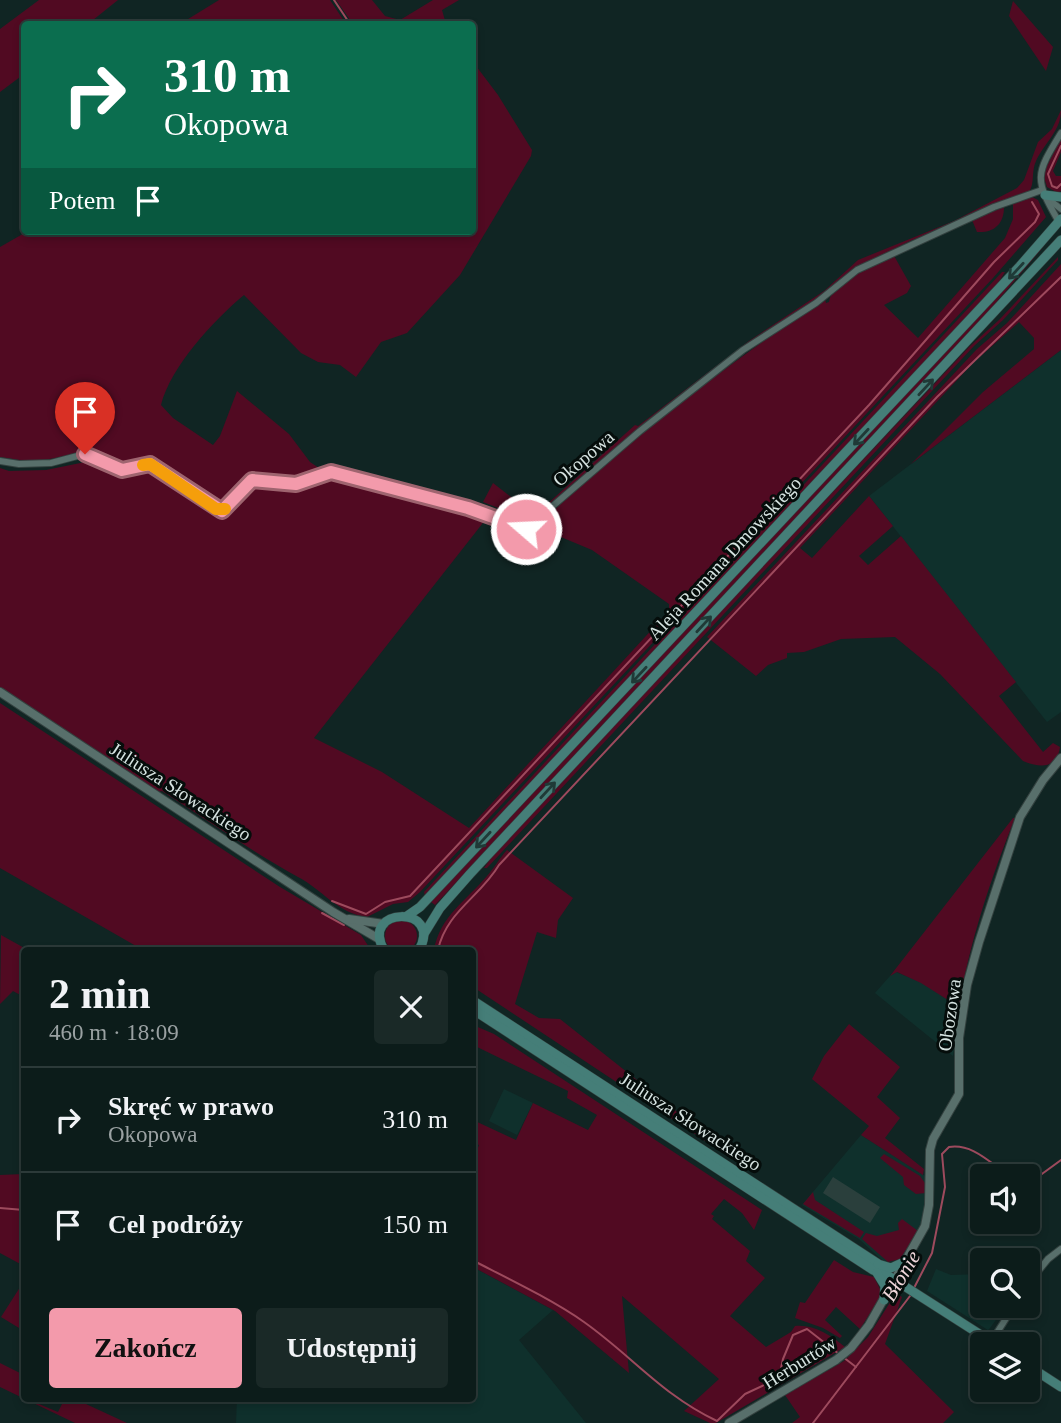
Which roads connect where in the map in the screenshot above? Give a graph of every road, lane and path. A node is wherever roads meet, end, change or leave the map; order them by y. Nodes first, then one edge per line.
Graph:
1 (1061, 133) edge
2 (1045, 194) junction
3 (1061, 197) edge
4 (1061, 209) edge
5 (1060, 221) edge
6 (1061, 240) edge
7 (1061, 251) edge
8 (1040, 265) junction
9 (0, 461) edge
10 (0, 692) edge
11 (1061, 758) edge
12 (407, 916) junction
13 (344, 918) junction
14 (384, 923) junction
15 (424, 934) junction
16 (379, 939) junction
17 (383, 947) edge
18 (421, 947) edge
19 (476, 1003) edge
20 (476, 1012) edge
21 (1061, 1249) edge
22 (906, 1261) junction
23 (875, 1266) junction
24 (1040, 1269) edge
25 (896, 1280) junction
26 (884, 1300) junction
27 (976, 1332) edge
28 (1040, 1374) edge
29 (1061, 1388) edge
30 (729, 1423) edge

1 - 2 street
2 - 3 main road
2 - 4 street
2 - 5 street
2 - 9 street, Okopowa
5 -> 12 main road, Aleja Romana Dmowskiego
6 - 8 main road, Aleja Romana Dmowskiego
7 - 8 main road
15 -> 8 main road, Aleja Romana Dmowskiego
10 - 13 street, Juliusza Słowackiego
11 - 22 street, Obozowa
12 - 14 main road
12 - 15 main road
13 - 14 street, Juliusza Słowackiego
13 - 16 street, Juliusza Słowackiego
14 - 16 main road
15 - 18 main road, Aleja Romana Dmowskiego
16 - 17 main road
19 - 23 main road, Juliusza Słowackiego
20 - 23 main road, Juliusza Słowackiego
21 - 24 street
22 - 23 main road
22 - 25 street, Obozowa
23 - 25 main road, Juliusza Słowackiego
23 - 26 main road
25 - 26 street, Herburtów
25 - 27 main road, Juliusza Słowackiego
26 - 30 street, Herburtów
28 - 29 main road

